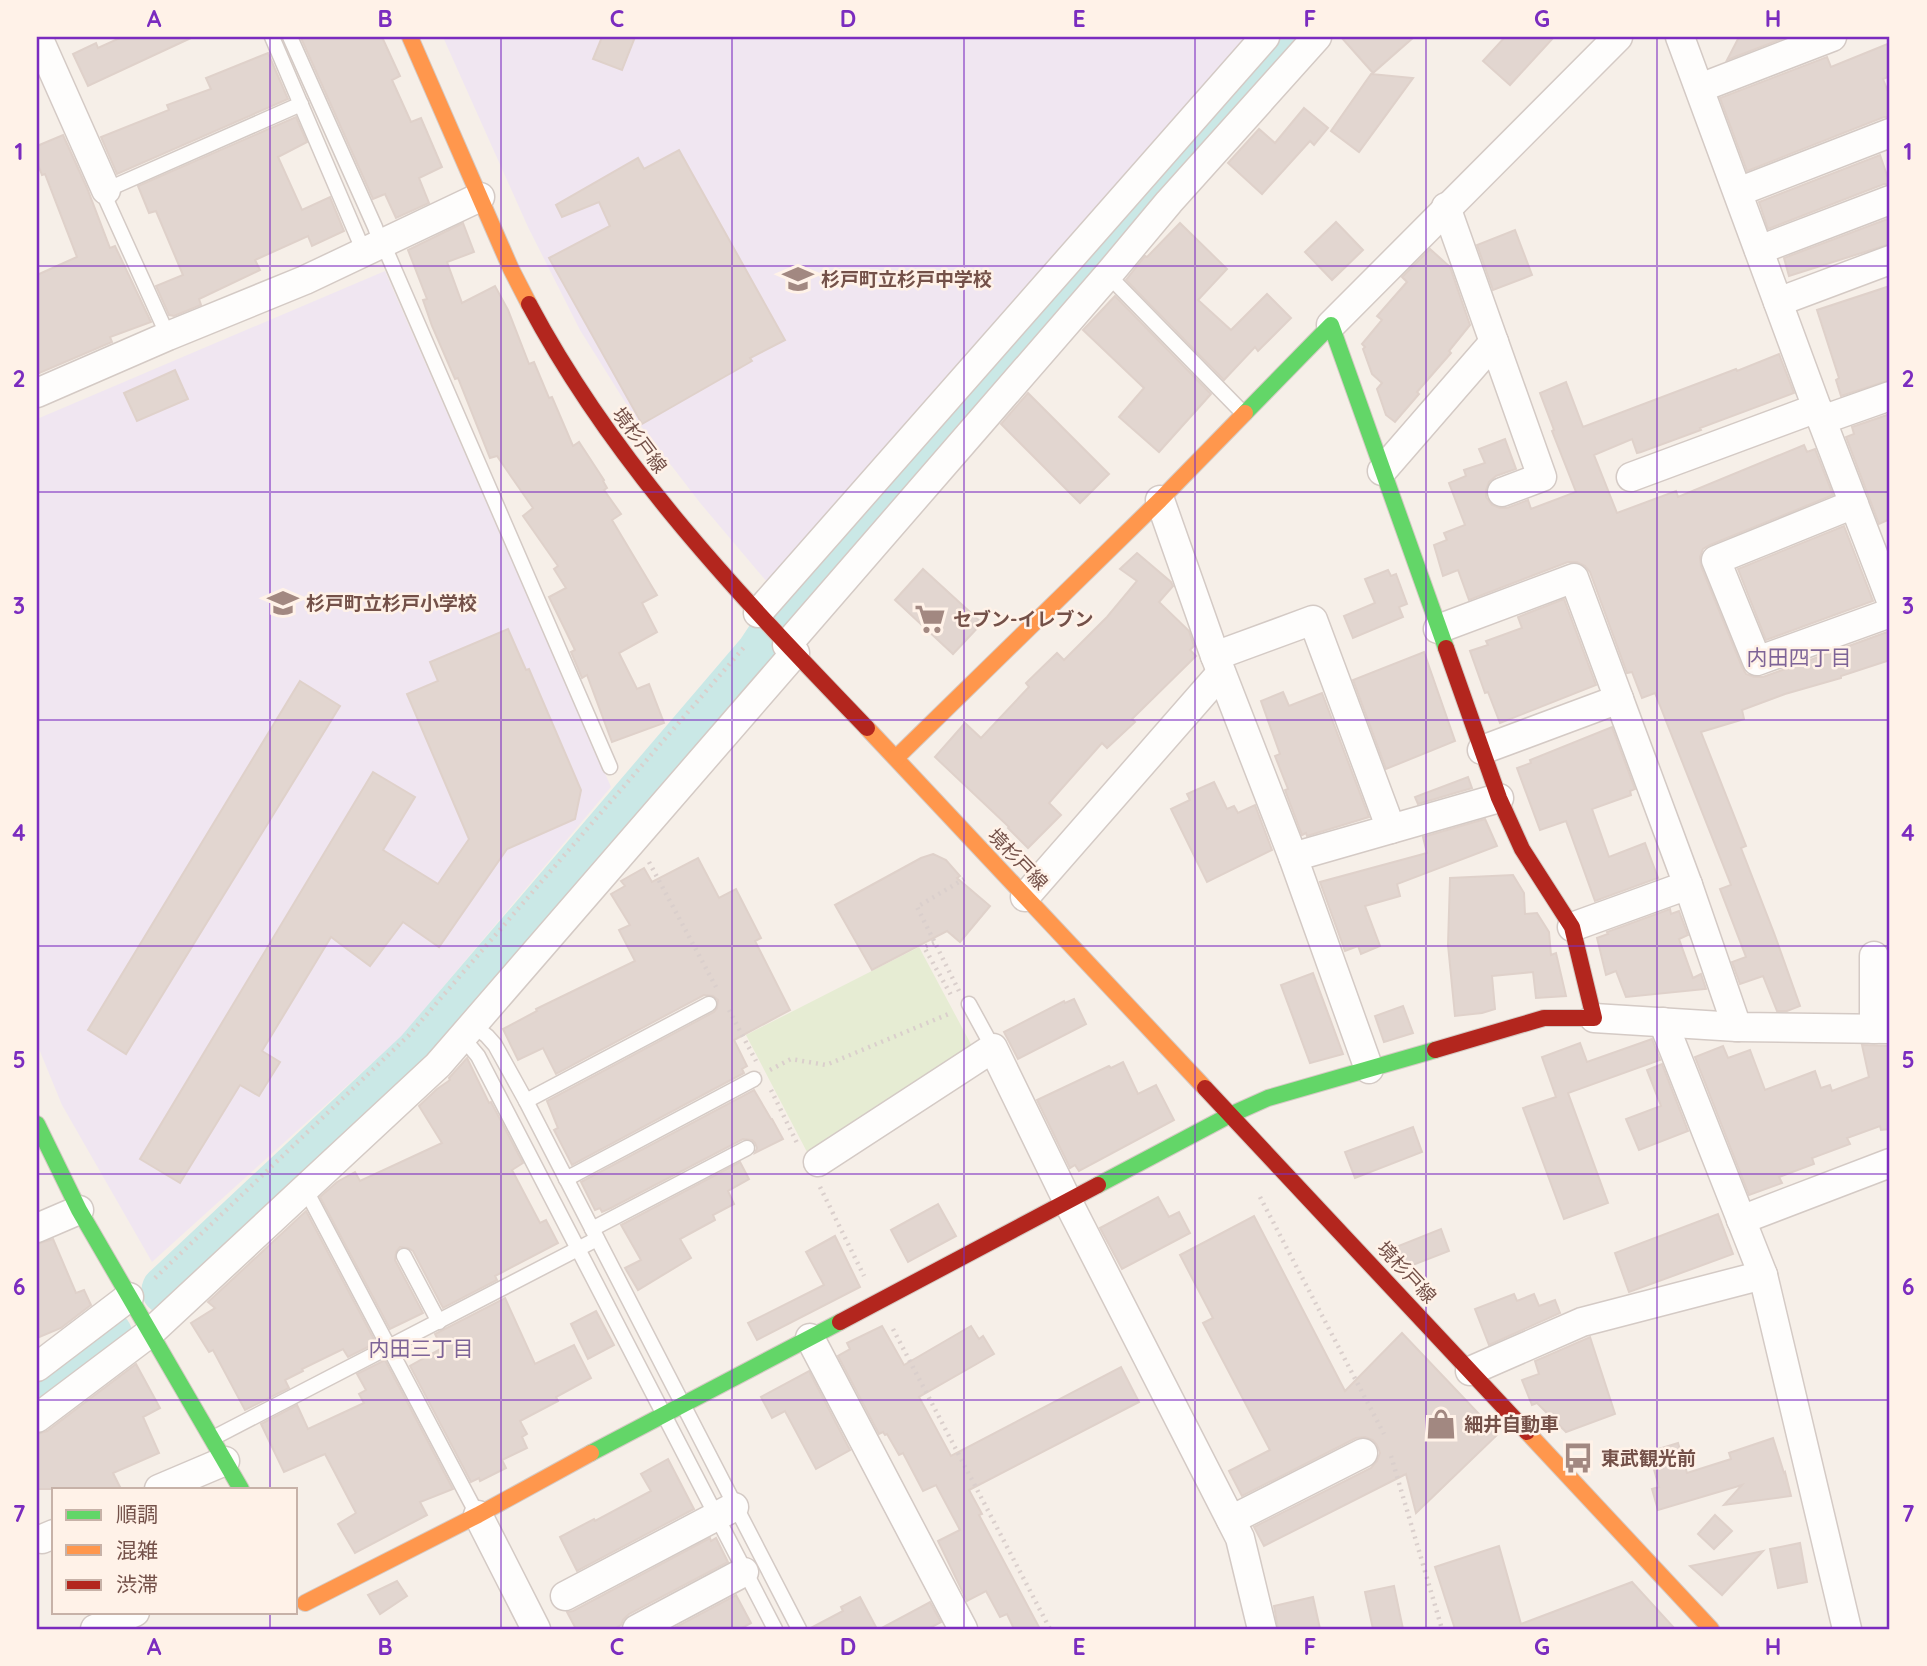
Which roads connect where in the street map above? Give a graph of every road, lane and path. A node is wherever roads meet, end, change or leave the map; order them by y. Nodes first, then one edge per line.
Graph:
1 (38, 37) edge
2 (272, 37) edge
3 (290, 37) edge
4 (410, 37) edge
5 (1265, 37) edge
6 (1317, 37) edge
7 (1618, 37) edge
8 (1680, 37) edge
9 (1832, 37) edge
10 (1700, 88) junction
11 (301, 104) junction
12 (1890, 133) edge
13 (106, 190) junction
14 (1738, 192) junction
15 (480, 197) junction
16 (1890, 200) edge
17 (1446, 207) junction
18 (373, 248) junction
19 (1759, 250) junction
20 (1890, 260) edge
21 (1108, 275) junction
22 (1778, 302) junction
23 (1331, 325) junction
24 (168, 336) junction
25 (1494, 342) junction
26 (37, 393) edge
27 (1890, 396) edge
28 (1244, 414) junction
29 (1820, 414) junction
30 (1382, 471) junction
31 (1631, 477) dead end
32 (1502, 492) dead end
33 (1160, 500) junction
34 (1854, 503) junction
35 (1879, 533) edge
36 (1890, 598) edge
37 (1890, 613) edge
38 (759, 625) junction
39 (1438, 629) junction
40 (788, 646) junction
41 (1218, 664) junction
42 (1619, 699) junction
43 (1482, 750) junction
44 (896, 758) junction
45 (610, 767) dead end
46 (1499, 798) junction
47 (1391, 829) junction
48 (1293, 857) junction
49 (987, 858) junction
50 (1688, 885) junction
51 (1025, 897) junction
52 (1572, 927) junction
53 (1874, 956) dead end
54 (709, 1004) dead end
55 (969, 1004) junction
56 (1594, 1018) junction
57 (1663, 1022) junction
58 (1737, 1027) junction
59 (1882, 1029) edge
60 (468, 1032) junction
61 (993, 1048) junction
62 (1369, 1069) junction
63 (754, 1079) joint
64 (526, 1101) junction
65 (1230, 1115) junction
66 (37, 1124) edge
67 (747, 1148) dead end
68 (818, 1162) dead end
69 (558, 1163) junction
70 (1890, 1163) edge
71 (540, 1173) junction
72 (566, 1179) junction
73 (302, 1190) junction
74 (1260, 1197) dead end
75 (1068, 1202) junction
76 (79, 1210) junction
77 (1741, 1220) junction
78 (37, 1228) edge
79 (594, 1234) junction
80 (579, 1249) junction
81 (404, 1256) dead end
82 (1763, 1275) junction
83 (139, 1289) junction
84 (439, 1322) junction
85 (892, 1327) dead end
86 (151, 1332) junction
87 (810, 1338) junction
88 (390, 1347) junction
89 (37, 1367) edge
90 (1471, 1371) junction
91 (682, 1404) junction
92 (663, 1414) junction
93 (37, 1418) edge
94 (219, 1450) junction
95 (1380, 1451) junction
96 (161, 1488) edge
97 (240, 1488) edge
98 (725, 1511) junction
99 (478, 1515) junction
100 (1231, 1520) junction
101 (744, 1572) junction
102 (298, 1592) edge
103 (565, 1596) dead end
104 (304, 1604) junction
105 (130, 1614) edge
106 (314, 1621) dead end
107 (95, 1629) edge
108 (536, 1629) edge
109 (637, 1629) edge
110 (775, 1629) edge
111 (799, 1629) edge
112 (962, 1629) edge
113 (1050, 1629) edge
114 (1262, 1629) edge
115 (1442, 1629) edge
116 (1711, 1629) edge
117 (1847, 1629) edge

1 - 13 street
2 - 11 lane
3 - 18 lane
4 - 15 street, 境杉戸線
5 - 38 street
6 - 21 street
7 - 17 street
8 - 10 street
9 - 10 street
10 - 14 street
11 - 13 lane
11 - 18 lane
12 - 14 street
13 - 24 lane
14 - 19 street
15 - 18 street
15 - 38 street, 境杉戸線
16 - 19 street
17 - 23 street
17 - 25 street
18 - 24 street
18 - 45 lane
19 - 22 street
20 - 22 street
21 - 28 lane
21 - 40 street
22 - 29 street
23 - 28 street
23 - 30 street
24 - 26 street
25 - 30 street
25 - 32 street
27 - 29 street
28 - 33 street
29 - 31 street
29 - 34 street
30 - 39 street
33 - 41 street
33 - 44 street
34 - 35 street
34 - 37 street
35 - 36 street
38 - 40 street, 境杉戸線
38 - 83 path
39 - 42 street
39 - 43 street
40 - 44 street, 境杉戸線
40 - 60 street
41 - 47 street
41 - 48 street
41 - 51 street
42 - 43 street
42 - 50 street
43 - 46 street
44 - 49 street, 境杉戸線
46 - 47 street
46 - 52 street
47 - 48 street
48 - 62 street
49 - 51 street, 境杉戸線
49 - 55 path
50 - 52 street
50 - 58 street
51 - 65 street, 境杉戸線
52 - 56 street
53 - 59 street
54 - 64 lane
55 - 61 lane
55 - 63 path
56 - 57 street
56 - 62 street
57 - 58 street
57 - 77 street
58 - 59 street
60 - 64 lane
60 - 71 lane
60 - 73 street
61 - 68 street
61 - 75 street
62 - 65 street
63 - 72 lane
64 - 69 lane
65 - 75 street
65 - 90 street, 境杉戸線
66 - 76 street
67 - 79 lane
69 - 71 lane
69 - 72 lane
70 - 77 street
71 - 80 lane
72 - 79 lane
73 - 86 street
73 - 88 lane
74 - 95 path
75 - 87 street
75 - 100 street
76 - 78 street
76 - 83 street
77 - 82 street
79 - 80 lane
79 - 91 lane
80 - 84 lane
80 - 92 lane
81 - 84 lane
82 - 90 street
82 - 117 street
83 - 86 street
83 - 89 street
84 - 88 lane
85 - 113 path
86 - 93 street
86 - 94 street
87 - 91 street
87 - 112 street
88 - 94 lane
88 - 99 lane
90 - 116 street, 境杉戸線
91 - 92 street
91 - 98 lane
92 - 98 lane
92 - 99 street
94 - 96 street
94 - 97 street
95 - 100 street
95 - 115 path
98 - 101 lane
98 - 103 street
98 - 111 lane
99 - 104 street
99 - 108 street
100 - 114 street
101 - 109 street
101 - 110 lane
102 - 104 street
104 - 106 street
105 - 107 street

